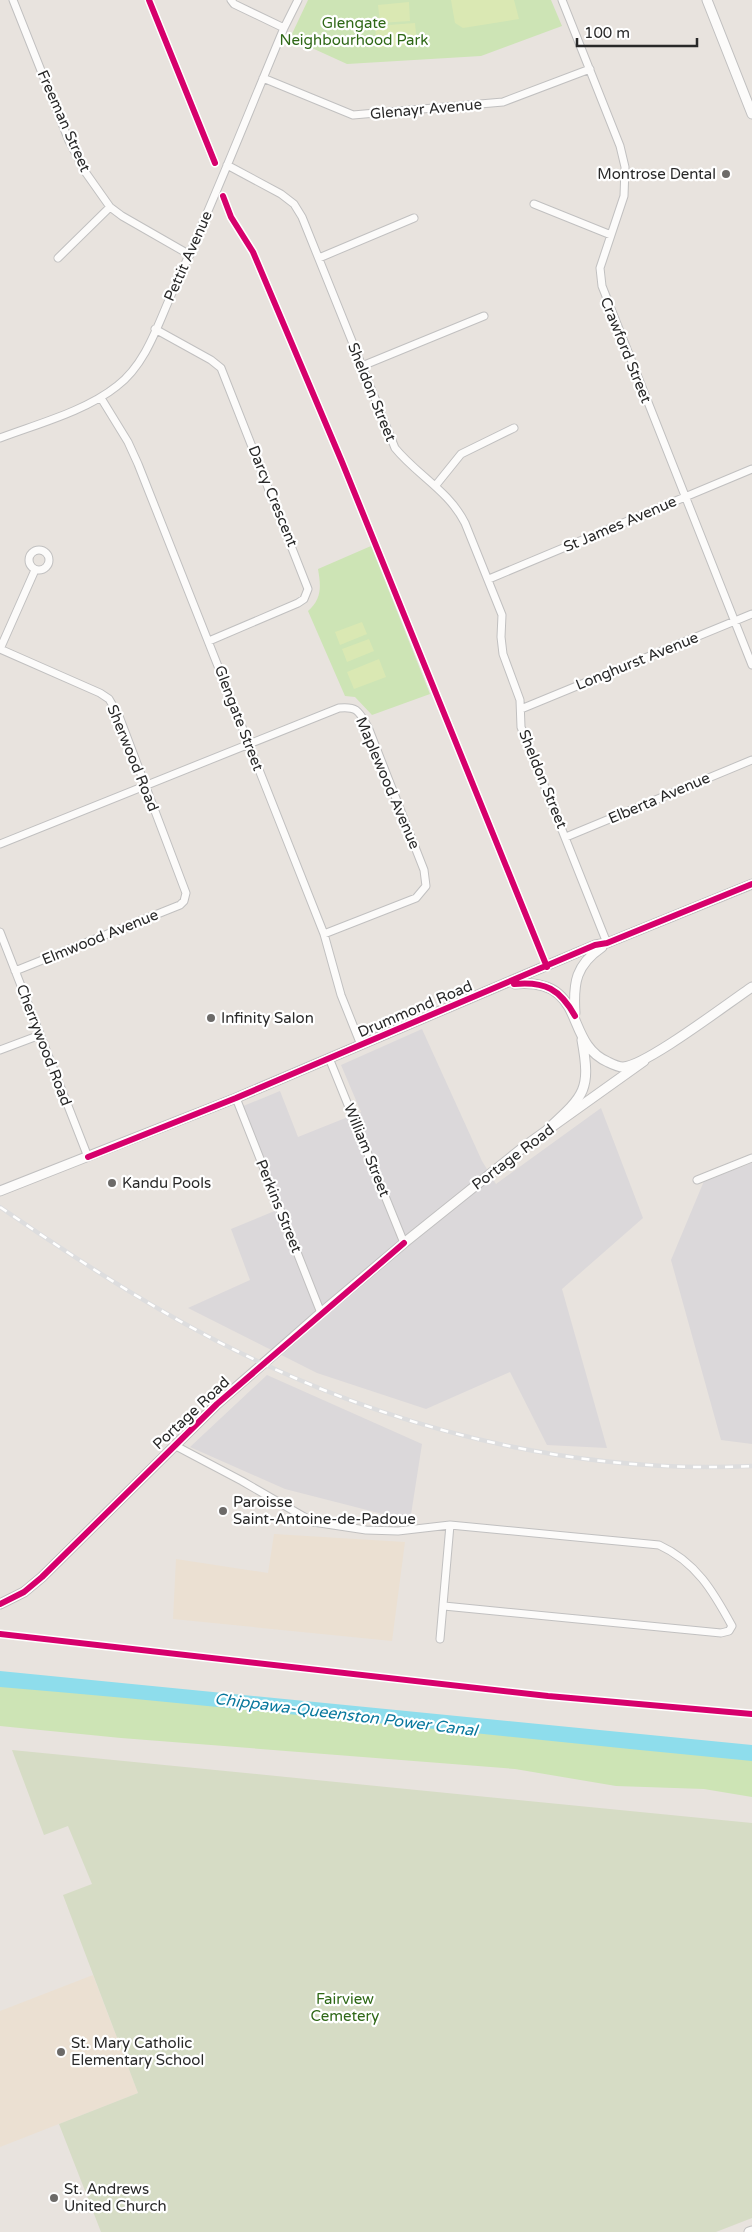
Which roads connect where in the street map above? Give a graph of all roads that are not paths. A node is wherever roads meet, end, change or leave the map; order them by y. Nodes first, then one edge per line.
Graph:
1 (13, 0) edge
2 (231, 0) edge
3 (298, 0) edge
4 (562, 0) edge
5 (707, 0) edge
6 (284, 28) junction
7 (590, 69) junction
8 (263, 78) junction
9 (752, 114) edge
10 (227, 166) junction
11 (534, 204) dead end
12 (110, 207) junction
13 (414, 218) dead end
14 (611, 235) junction
15 (190, 255) junction
16 (58, 258) dead end
17 (319, 258) junction
18 (484, 316) dead end
19 (155, 329) junction
20 (362, 366) junction
21 (100, 398) junction
22 (514, 428) dead end
23 (0, 438) edge
24 (752, 469) edge
25 (436, 485) junction
26 (685, 497) junction
27 (35, 570) dead end
28 (488, 579) junction
29 (752, 614) edge
30 (734, 621) junction
31 (209, 640) junction
32 (0, 649) edge
33 (752, 665) edge
34 (521, 709) junction
35 (250, 745) junction
36 (752, 760) edge
37 (146, 786) junction
38 (566, 837) junction
39 (0, 844) edge
40 (752, 884) edge
41 (184, 901) joint
42 (0, 932) edge
43 (324, 934) junction
44 (607, 943) junction
45 (15, 971) junction
46 (507, 984) junction
47 (752, 988) edge
48 (575, 1016) junction
49 (40, 1035) junction
50 (582, 1037) junction
51 (362, 1045) junction
52 (0, 1050) edge
53 (329, 1058) junction
54 (645, 1060) junction
55 (236, 1098) junction
56 (548, 1129) junction
57 (88, 1157) junction
58 (752, 1158) edge
59 (697, 1180) dead end
60 (0, 1191) edge
61 (404, 1243) junction
62 (322, 1313) junction
63 (174, 1445) junction
64 (450, 1525) junction
65 (2, 1601) edge
66 (444, 1606) junction
67 (440, 1639) dead end

1 - 12 street, Freeman Street
2 - 6 street
3 - 6 street, Pettit Avenue
4 - 7 street, Crawford Street
5 - 9 main road
6 - 8 street, Pettit Avenue
7 - 8 street, Glenayr Avenue
7 - 14 street, Crawford Street
8 - 10 street, Pettit Avenue
10 - 15 street, Pettit Avenue
10 - 17 street, Sheldon Street
11 - 14 street
12 - 15 street, Freeman Street
12 - 16 street
13 - 17 street
14 - 26 street, Crawford Street
15 - 19 street, Pettit Avenue
17 - 20 street, Sheldon Street
18 - 20 street
19 - 21 street, Pettit Avenue
19 - 31 street, Darcy Crescent
20 - 25 street, Sheldon Street
21 - 23 street, Pettit Avenue
21 - 31 street, Glengate Street
22 - 25 street
24 - 26 street, St James Avenue
25 - 28 street, Sheldon Street
26 - 28 street, St James Avenue
26 - 30 street, Crawford Street
27 - 32 street
28 - 34 street, Sheldon Street
29 - 30 street, Longhurst Avenue
30 - 33 street, Crawford Street
30 - 34 street, Longhurst Avenue
31 - 35 street, Glengate Street
32 - 37 street, Sherwood Road
34 - 38 street, Sheldon Street
35 - 37 street, Maplewood Avenue
35 - 43 street, Glengate Street
35 - 43 street, Maplewood Avenue
36 - 38 street, Elberta Avenue
37 - 39 street, Maplewood Avenue
37 - 41 street, Sherwood Road
38 - 44 street, Sheldon Street
40 - 44 main road, Drummond Road
41 - 45 street, Elmwood Avenue
42 - 45 street, Cherrywood Road
43 - 51 street, Glengate Street
44 - 46 main road, Drummond Road
44 - 48 main road
45 - 49 street, Cherrywood Road
46 - 48 main road
46 - 51 main road, Drummond Road
47 - 54 main road, Portage Road
48 - 50 main road
49 - 52 street
49 - 57 street, Cherrywood Road
50 - 54 main road
50 - 56 main road
51 - 53 main road, Drummond Road
53 - 55 main road, Drummond Road
53 - 61 street, William Street
54 - 56 main road, Portage Road
55 - 57 main road, Drummond Road
55 - 62 street, Perkins Street
56 - 61 main road, Portage Road
57 - 60 main road, Drummond Road
58 - 59 street
61 - 62 main road, Portage Road
62 - 63 main road, Portage Road
63 - 64 street
63 - 65 main road, Portage Road
64 - 66 street
64 - 66 street
66 - 67 street

